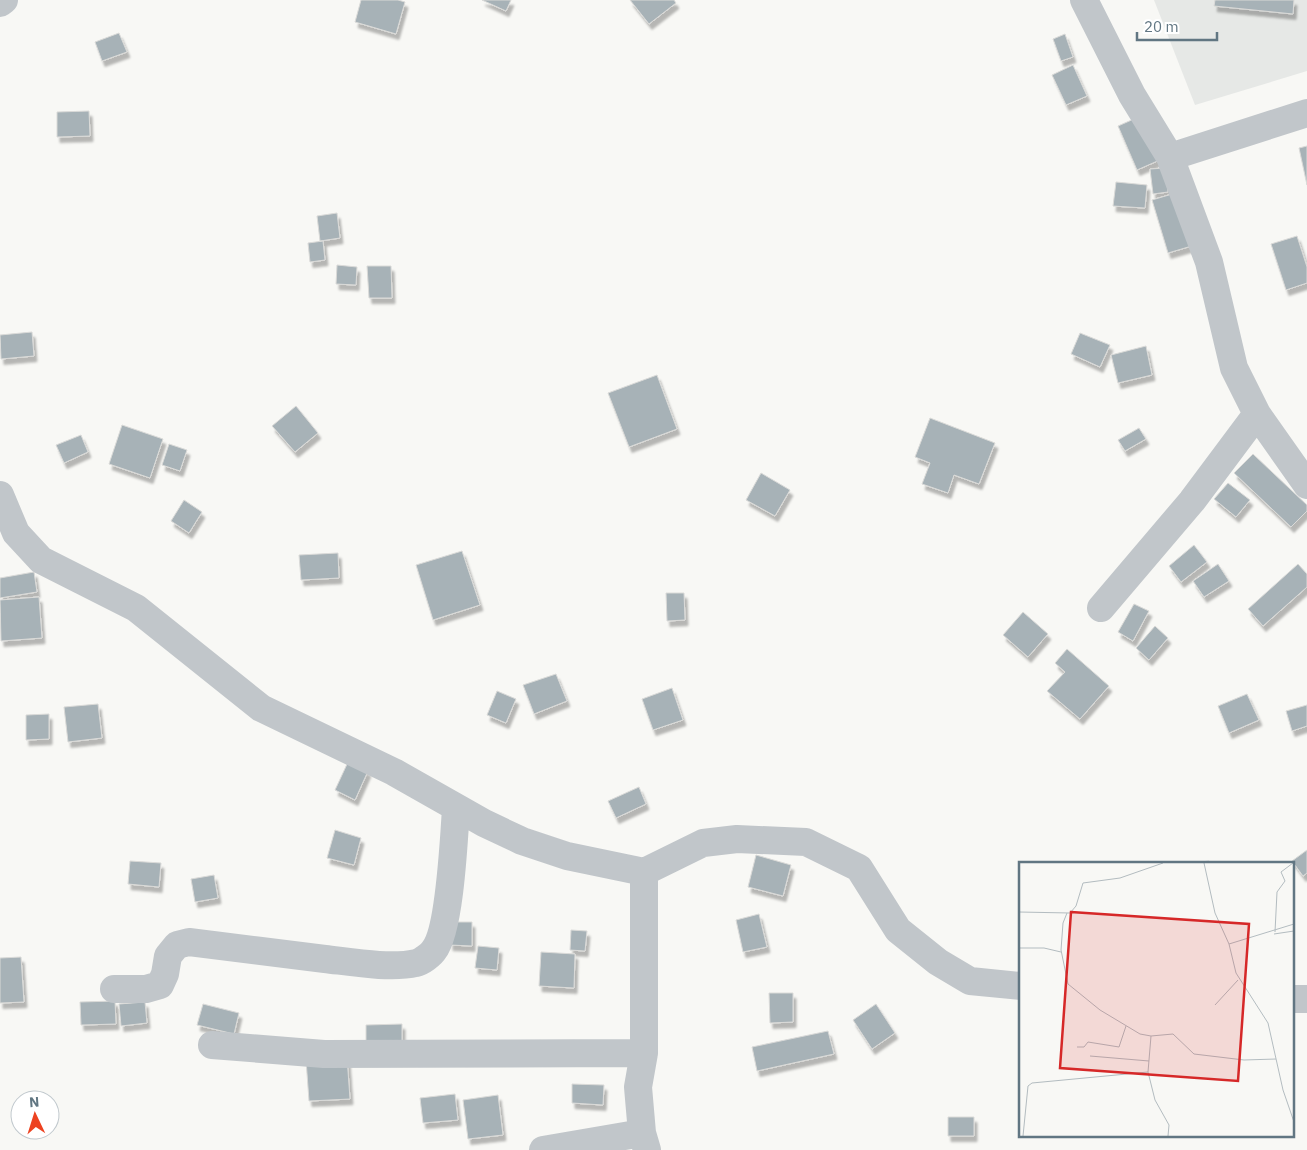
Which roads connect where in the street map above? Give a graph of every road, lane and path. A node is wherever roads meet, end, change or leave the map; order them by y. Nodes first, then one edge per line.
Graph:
1 (4, 0) edge
2 (1084, 0) edge
3 (0, 3) edge
4 (1307, 113) edge
5 (1170, 157) junction
6 (1257, 414) junction
7 (1307, 485) edge
8 (0, 494) edge
9 (1101, 608) dead end
10 (456, 808) junction
11 (644, 872) junction
12 (1019, 986) edge
13 (114, 990) dead end
14 (1294, 999) edge
15 (1307, 1000) edge
16 (212, 1045) dead end
17 (644, 1053) junction
18 (645, 1142) edge
19 (543, 1150) edge

1 - 3 street
2 - 5 street
4 - 5 street
5 - 6 street
6 - 7 street
6 - 9 street
8 - 10 street
10 - 11 street
10 - 13 street
11 - 12 street
11 - 17 street
14 - 15 street
16 - 17 street
17 - 18 street
18 - 19 street

